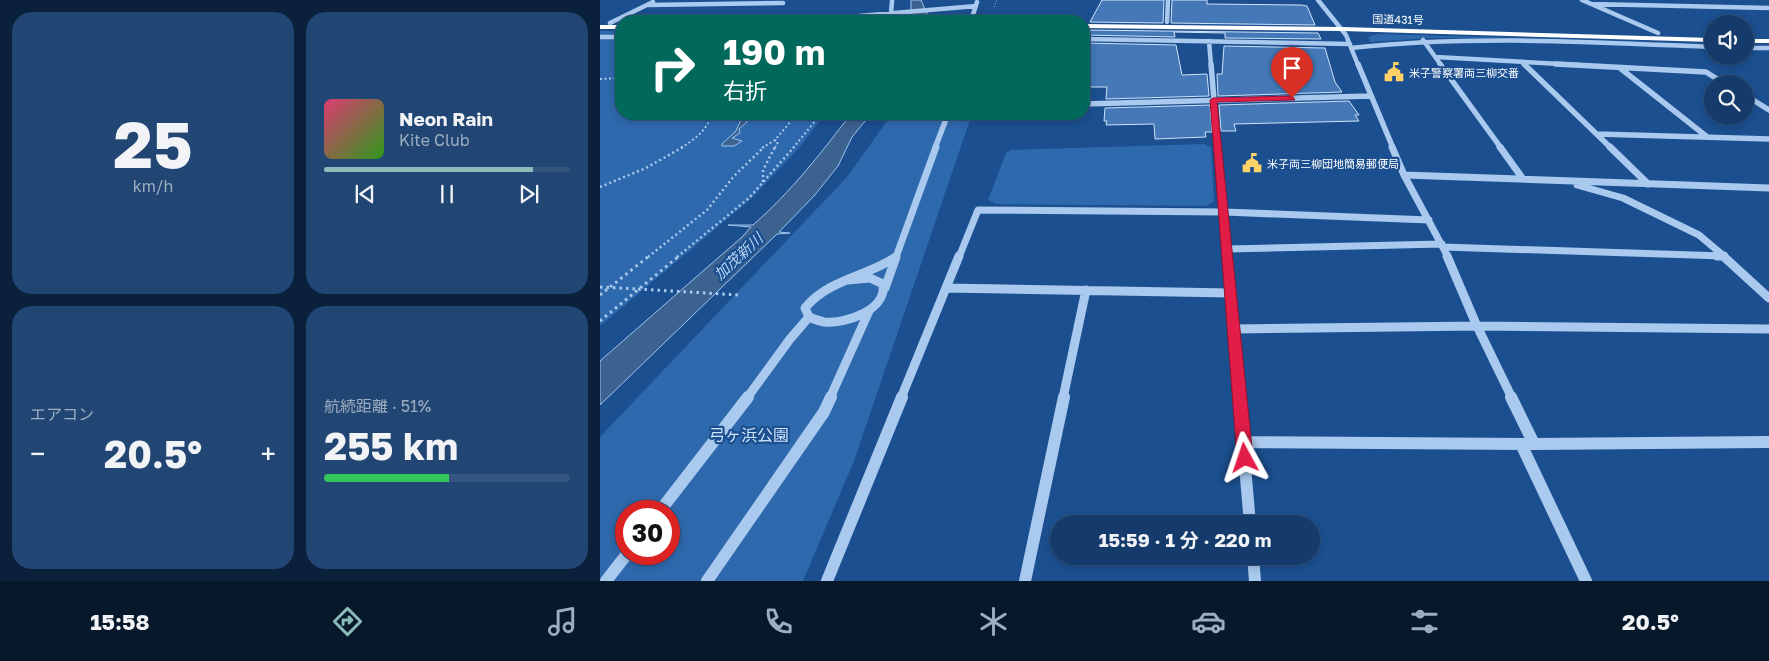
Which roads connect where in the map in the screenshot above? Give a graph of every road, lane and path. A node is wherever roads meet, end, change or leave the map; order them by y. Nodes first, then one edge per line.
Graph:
1 (658, 0) edge
2 (978, 0) edge
3 (1168, 0) edge
4 (1318, 0) edge
5 (1582, 0) edge
6 (785, 1) edge
7 (892, 1) dead end
8 (1591, 4) junction
9 (648, 5) junction
10 (976, 6) junction
11 (776, 7) dead end
12 (1769, 8) edge
13 (769, 12) dead end
14 (891, 13) junction
15 (631, 15) edge
16 (764, 15) edge
17 (862, 15) edge
18 (972, 15) edge
19 (1090, 21) edge
20 (615, 22) edge
21 (1166, 22) junction
22 (600, 23) edge
23 (1090, 26) edge
24 (600, 27) edge
25 (615, 27) edge
26 (1341, 27) junction
27 (1658, 33) junction
28 (1704, 35) edge
29 (1754, 36) edge
30 (1769, 36) edge
31 (615, 37) edge
32 (600, 39) edge
33 (1090, 39) edge
34 (615, 40) edge
35 (1423, 40) junction
36 (1704, 40) edge
37 (1209, 41) junction
38 (1754, 43) edge
39 (1350, 46) junction
40 (1704, 47) edge
41 (1768, 47) edge
42 (1754, 48) edge
43 (1436, 57) junction
44 (1522, 62) junction
45 (1620, 68) junction
46 (1711, 75) edge
47 (615, 78) edge
48 (600, 79) edge
49 (1371, 96) junction
50 (1213, 100) junction
51 (1754, 101) edge
52 (1090, 104) edge
53 (1769, 110) edge
54 (711, 120) edge
55 (792, 120) edge
56 (816, 120) edge
57 (946, 120) edge
58 (1597, 134) junction
59 (1706, 136) junction
60 (1769, 138) edge
61 (775, 140) junction
62 (1404, 175) junction
63 (1524, 179) junction
64 (1562, 180) junction
65 (762, 183) junction
66 (1648, 184) junction
67 (600, 187) edge
68 (1769, 188) edge
69 (1224, 212) junction
70 (1429, 220) junction
71 (1443, 246) junction
72 (1227, 249) junction
73 (896, 256) junction
74 (1724, 256) junction
75 (848, 280) junction
76 (600, 287) edge
77 (609, 288) junction
78 (885, 288) junction
79 (946, 288) junction
80 (1086, 290) junction
81 (1231, 293) junction
82 (600, 294) edge
83 (740, 295) dead end
84 (1769, 298) edge
85 (869, 311) junction
86 (809, 317) junction
87 (600, 321) edge
88 (1478, 326) junction
89 (1234, 329) junction
90 (1769, 329) edge
91 (1244, 442) junction
92 (1769, 442) edge
93 (1528, 444) junction
94 (669, 500) edge
95 (1249, 515) edge
96 (618, 565) edge
97 (1254, 565) edge
98 (606, 581) edge
99 (707, 581) edge
100 (826, 581) edge
101 (1025, 581) edge
102 (1255, 581) edge
103 (1586, 581) edge

1 - 9 street
2 - 10 street
3 - 21 street
4 - 26 street
5 - 8 street
6 - 9 street
6 - 11 street
7 - 14 street
8 - 12 street
8 - 27 street
9 - 15 street
10 - 14 street
10 - 18 street
13 - 16 street
14 - 17 street
19 - 21 highway, 国道431号
20 - 22 highway
21 - 26 highway, 国道431号
23 - 26 highway, 国道431号
24 - 25 highway
26 - 27 highway, 国道431号
26 - 36 highway, 国道431号
26 - 39 street
27 - 28 highway, 国道431号
29 - 30 highway
31 - 32 street
32 - 34 street
33 - 37 street
35 - 39 street
35 - 40 street
35 - 43 street
37 - 39 street
37 - 50 street
38 - 41 highway
39 - 49 street
41 - 42 street
43 - 44 street
43 - 63 street
44 - 45 street
44 - 58 street
45 - 46 street
45 - 59 street
47 - 48 path
49 - 50 street
49 - 62 street
50 - 52 street
50 - 69 street
51 - 53 street
54 - 67 path
55 - 61 path
56 - 65 path
57 - 73 street
58 - 59 street
58 - 66 street
59 - 60 street
61 - 65 path
61 - 77 path
62 - 63 street
62 - 70 street
63 - 64 street
64 - 66 street
64 - 74 street
65 - 87 path
66 - 68 street
69 - 70 street
69 - 72 street
69 - 79 street
70 - 71 street
71 - 72 street
71 - 74 street
71 - 88 street
72 - 81 street
73 - 75 street
73 - 78 street
74 - 84 street
75 - 78 street
75 - 86 street
76 - 77 path
77 - 82 path
77 - 83 path, bridge
78 - 85 street
79 - 80 street
79 - 100 street
80 - 81 street
80 - 101 street
81 - 89 street
85 - 86 street
85 - 99 street
86 - 94 street
88 - 89 street
88 - 90 street
88 - 93 street
89 - 91 street
91 - 93 street
91 - 95 street
92 - 93 street
93 - 103 street
96 - 98 street
97 - 102 street

